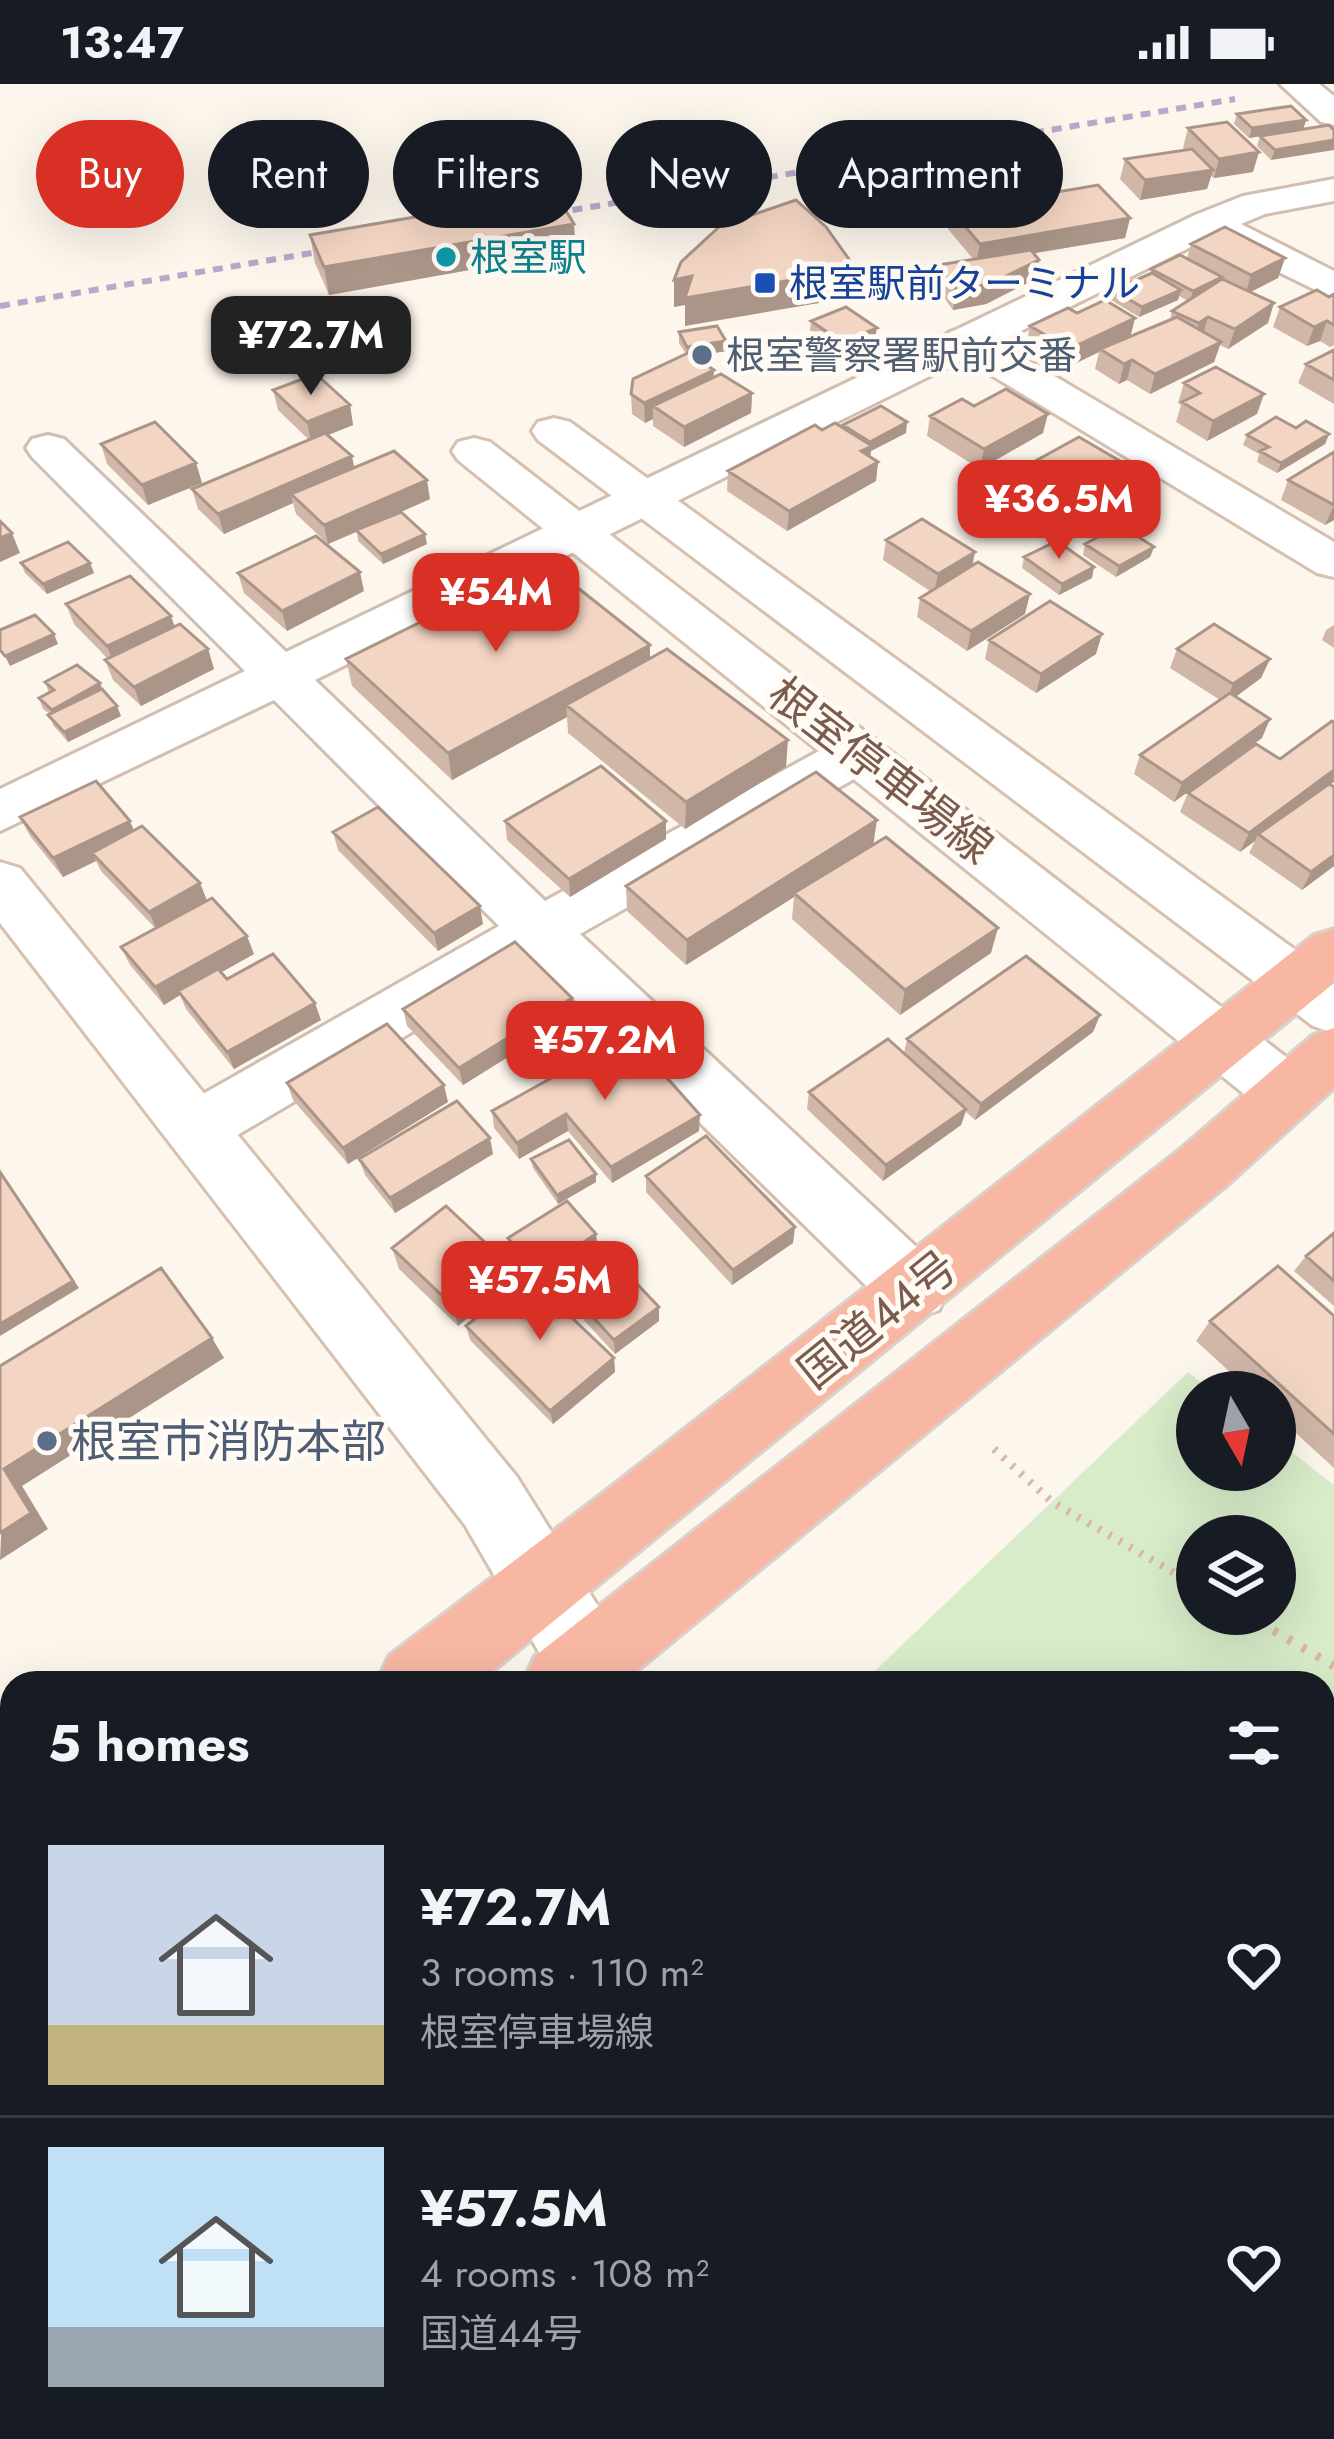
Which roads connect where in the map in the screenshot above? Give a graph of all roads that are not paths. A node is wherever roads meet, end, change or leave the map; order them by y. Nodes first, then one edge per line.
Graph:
1 (1297, 84) edge
2 (1334, 114) edge
3 (1334, 190) edge
4 (1209, 223) junction
5 (1334, 286) edge
6 (965, 341) junction
7 (554, 431) dead end
8 (48, 448) dead end
9 (474, 451) dead end
10 (643, 497) junction
11 (579, 529) junction
12 (1334, 562) edge
13 (278, 676) junction
14 (858, 753) junction
15 (0, 812) edge
16 (0, 883) edge
17 (539, 930) junction
18 (1325, 972) edge
19 (1223, 1042) junction
20 (1310, 1072) edge
21 (195, 1129) junction
22 (915, 1289) junction
23 (540, 1588) junction
24 (432, 1671) edge
25 (582, 1671) edge
26 (590, 1671) edge

1 - 2 street
3 - 4 street
4 - 5 street
4 - 6 street
6 - 10 street
6 - 12 street
7 - 10 street, 根室停車場線
8 - 13 street
9 - 11 street, 根室停車場線
10 - 11 street
10 - 18 street, 根室停車場線
11 - 13 street
11 - 14 street, 根室停車場線
13 - 15 street
13 - 17 street
14 - 17 street
14 - 19 street, 根室停車場線
16 - 21 street
17 - 21 street
17 - 22 street
18 - 19 highway, 国道44号
19 - 20 street, 根室停車場線
19 - 22 highway, 国道44号
20 - 26 highway, 国道44号
21 - 23 street
22 - 23 highway, 国道44号
23 - 24 highway, 国道44号
23 - 25 street

